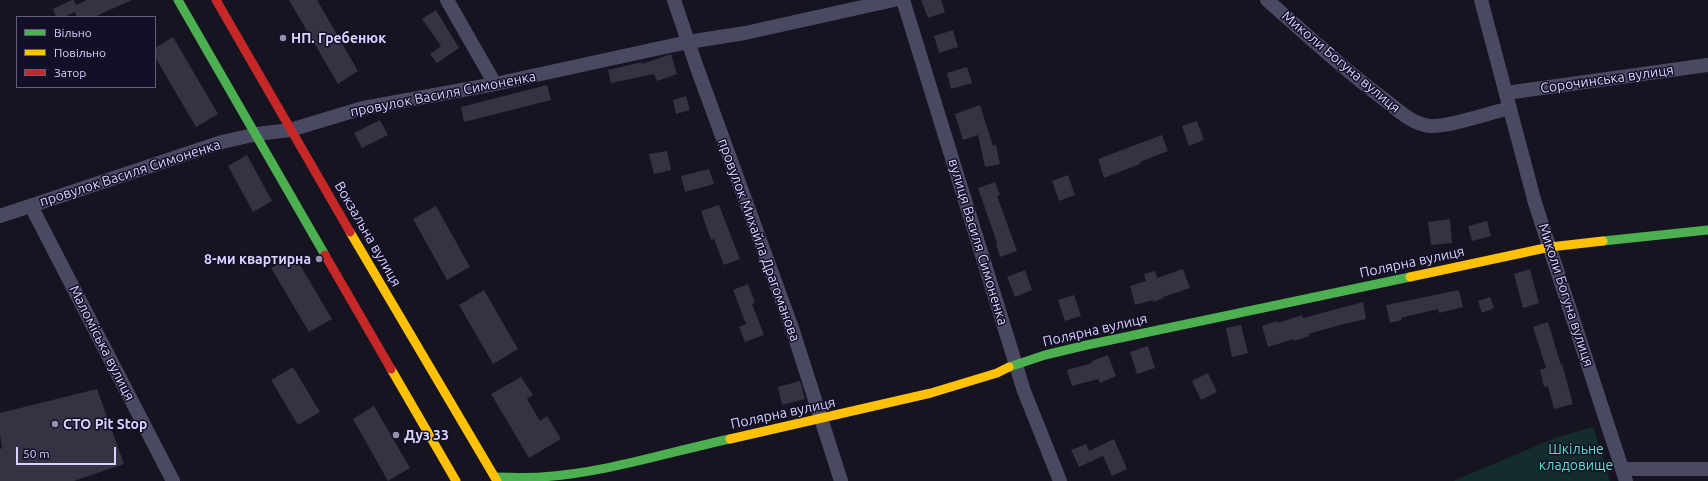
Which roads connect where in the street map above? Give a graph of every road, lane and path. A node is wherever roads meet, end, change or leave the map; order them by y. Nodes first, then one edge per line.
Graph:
1 (178, 0) edge
2 (216, 0) edge
3 (447, 0) edge
4 (674, 0) edge
5 (894, 0) edge
6 (903, 0) edge
7 (1267, 0) edge
8 (1481, 0) edge
9 (688, 42) junction
10 (1708, 65) edge
11 (495, 84) junction
12 (1506, 93) junction
13 (1510, 108) junction
14 (290, 130) junction
15 (256, 134) junction
16 (31, 206) junction
17 (0, 216) edge
18 (1708, 230) edge
19 (1550, 247) junction
20 (1016, 364) junction
21 (821, 419) junction
22 (1708, 469) edge
23 (1624, 475) edge
24 (496, 479) edge
25 (173, 481) edge
26 (456, 481) edge
27 (841, 481) edge
28 (1060, 481) edge

1 - 15 street
2 - 14 street, Вокзальна вулиця
3 - 11 street
4 - 9 street, провулок Михайла Драгоманова
5 - 9 street, провулок Василя Симоненка
6 - 20 street, вулиця Василя Симоненка
7 - 13 street, Миколи Богуна вулиця
8 - 12 street, Миколи Богуна вулиця
9 - 11 street, провулок Василя Симоненка
9 - 21 street, провулок Михайла Драгоманова
10 - 12 street, Сорочинська вулиця
11 - 14 street, провулок Василя Симоненка
12 - 13 street, Миколи Богуна вулиця
13 - 19 street, Миколи Богуна вулиця
14 - 15 street, провулок Василя Симоненка
14 - 24 street, Вокзальна вулиця
15 - 16 street, провулок Василя Симоненка
15 - 26 street
16 - 17 street, провулок Василя Симоненка
16 - 25 street, Маломіська вулиця
18 - 19 street, Полярна вулиця
19 - 20 street, Полярна вулиця
19 - 23 street, Миколи Богуна вулиця
20 - 21 street, Полярна вулиця
20 - 28 street, вулиця Василя Симоненка
21 - 24 street, Полярна вулиця
21 - 27 street, провулок Михайла Драгоманова
22 - 23 street

